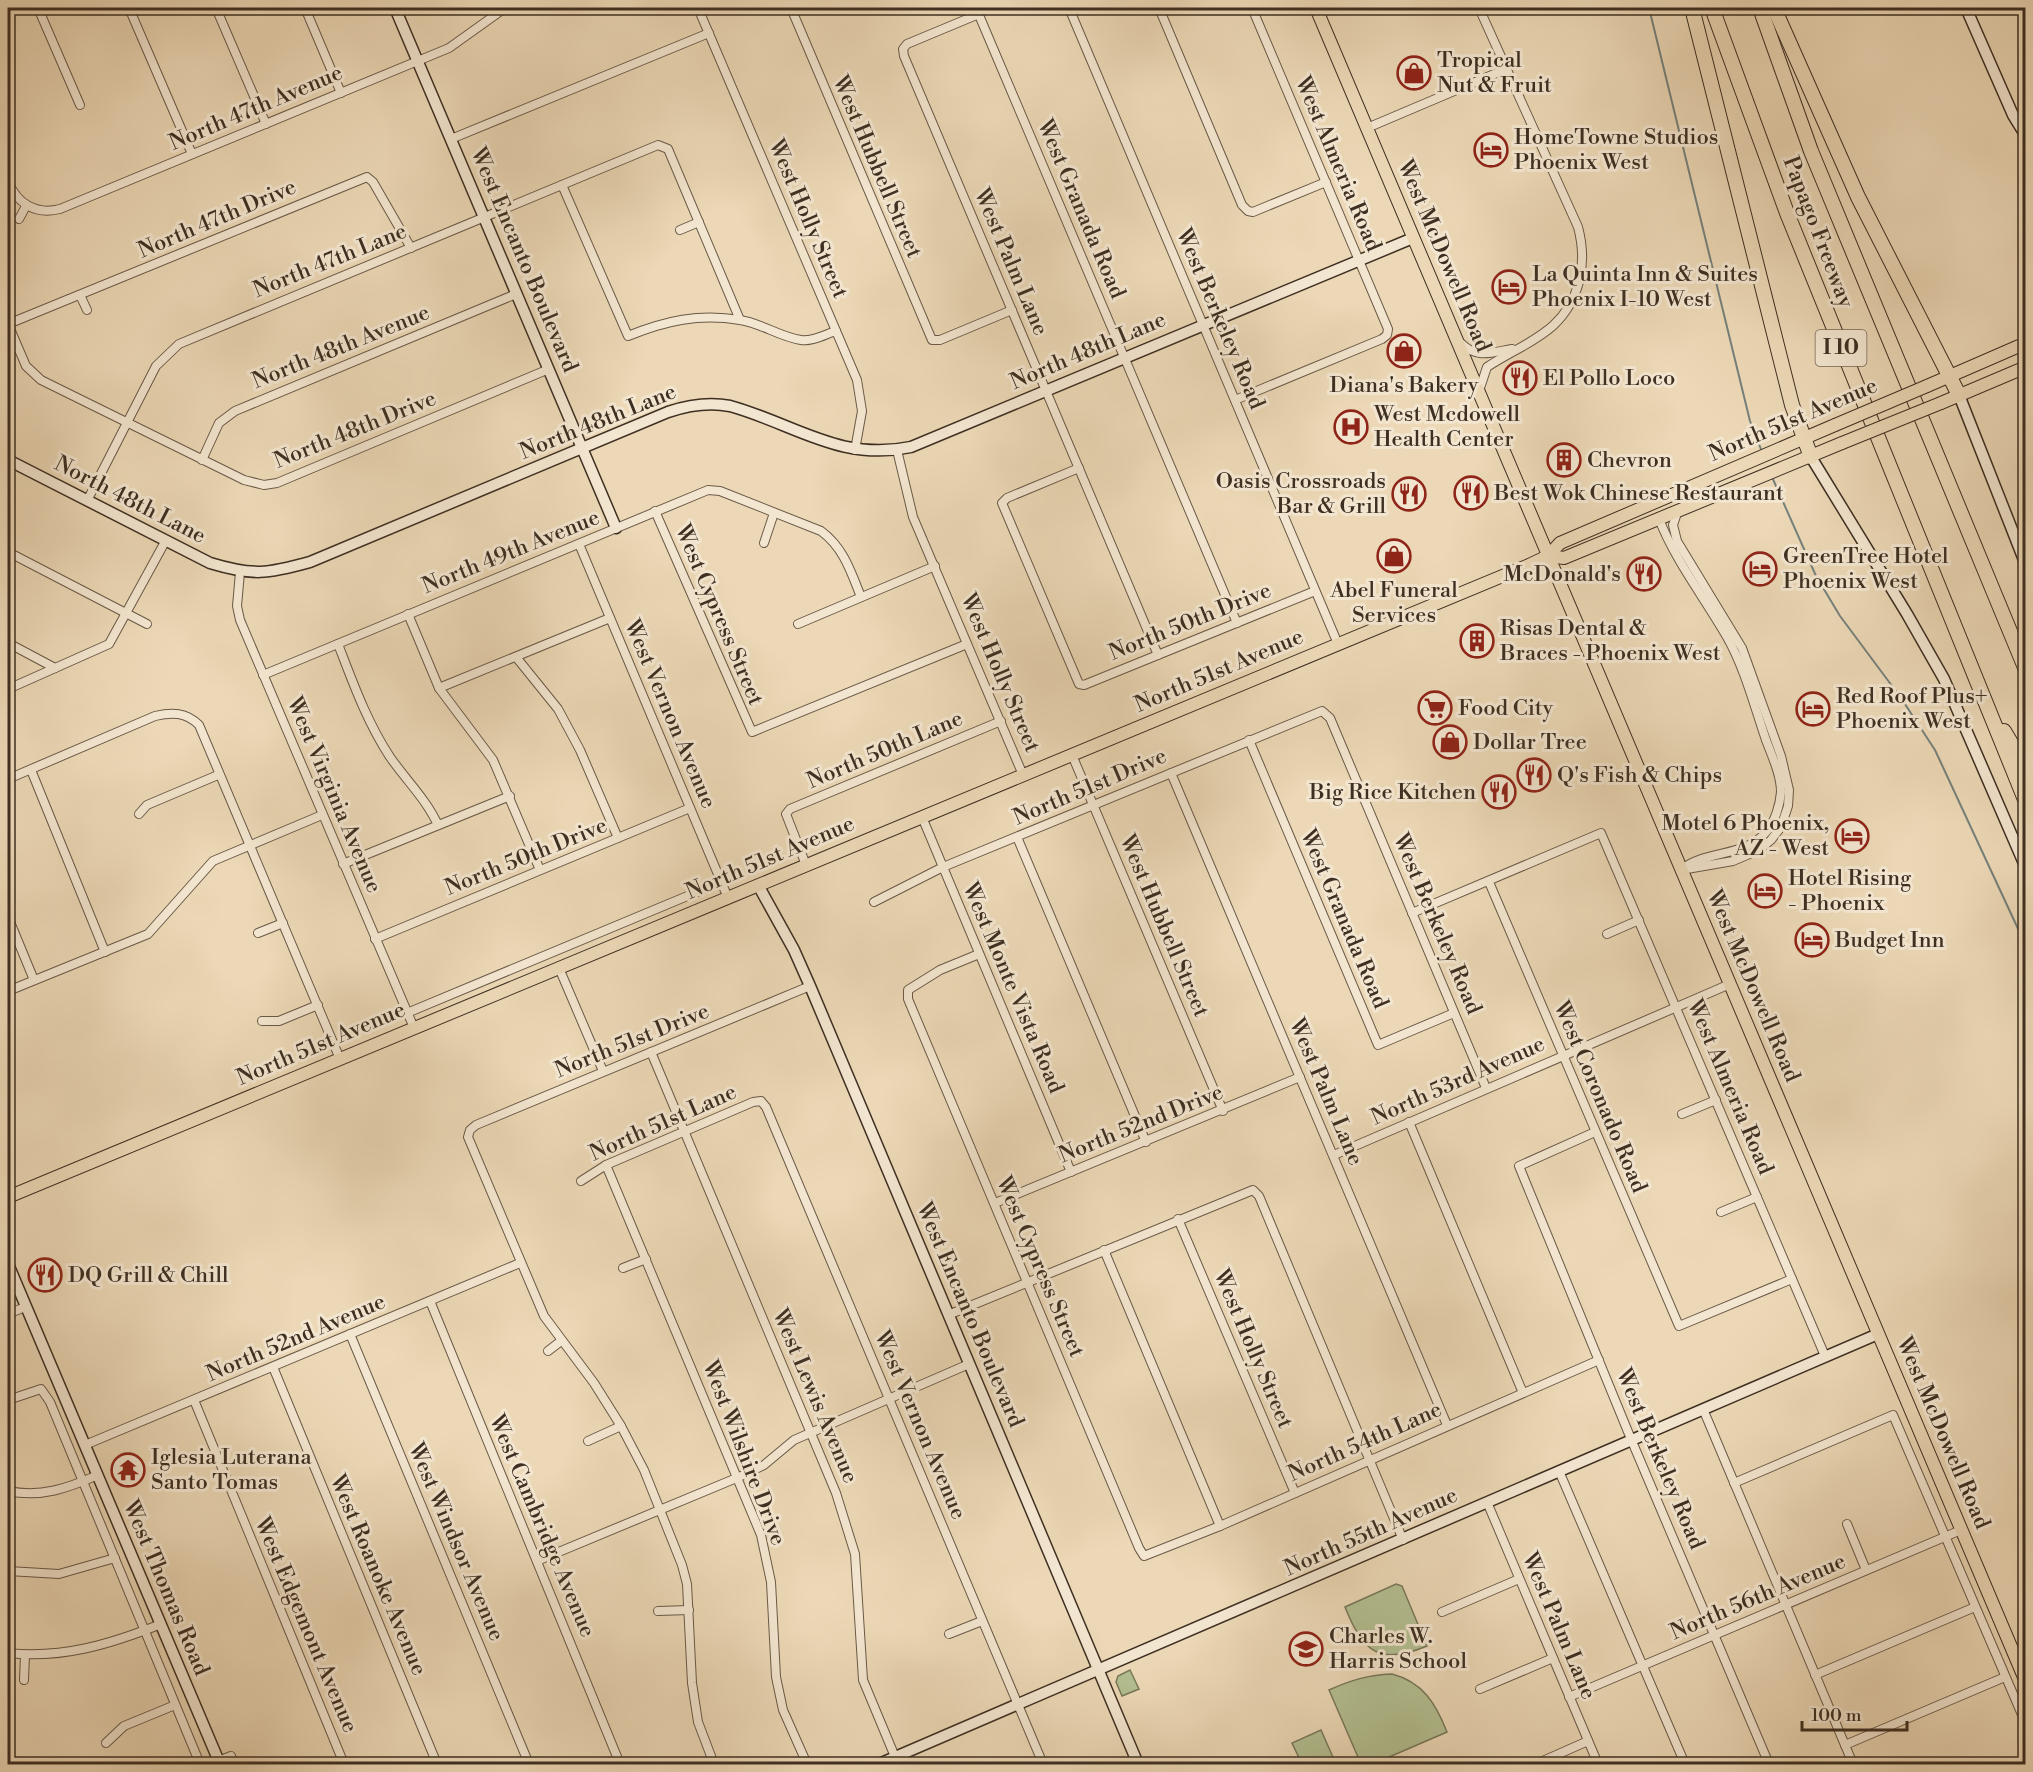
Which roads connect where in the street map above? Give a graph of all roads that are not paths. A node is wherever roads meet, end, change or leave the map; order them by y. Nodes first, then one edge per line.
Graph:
1 (39, 8) edge
2 (129, 8) edge
3 (216, 8) edge
4 (305, 8) edge
5 (395, 8) edge
6 (505, 8) edge
7 (698, 8) edge
8 (791, 8) edge
9 (1069, 8) edge
10 (1159, 8) edge
11 (1252, 8) edge
12 (1316, 8) edge
13 (1479, 8) edge
14 (1692, 8) edge
15 (1712, 8) edge
16 (1760, 8) edge
17 (1774, 8) edge
18 (1966, 8) edge
19 (978, 11) edge
20 (709, 33) junction
21 (418, 61) junction
22 (1506, 69) junction
23 (341, 93) junction
24 (80, 105) dead end
25 (266, 124) junction
26 (1367, 128) junction
27 (2025, 136) edge
28 (451, 139) junction
29 (192, 154) junction
30 (8, 182) edge
31 (1326, 182) junction
32 (562, 185) junction
33 (26, 206) junction
34 (484, 218) junction
35 (19, 219) dead end
36 (699, 222) junction
37 (680, 230) dead end
38 (1413, 238) junction
39 (411, 248) junction
40 (1359, 260) junction
41 (516, 294) junction
42 (81, 295) junction
43 (87, 310) dead end
44 (1012, 310) junction
45 (740, 320) junction
46 (8, 324) edge
47 (1202, 325) junction
48 (836, 331) junction
49 (1456, 339) junction
50 (2025, 343) edge
51 (1516, 348) junction
52 (1124, 357) junction
53 (2025, 367) edge
54 (549, 369) junction
55 (1951, 376) junction
56 (1045, 389) junction
57 (1479, 391) junction
58 (1959, 395) junction
59 (1235, 400) junction
60 (126, 423) junction
61 (1803, 438) junction
62 (582, 448) junction
63 (855, 450) junction
64 (897, 450) junction
65 (1811, 457) junction
66 (8, 460) edge
67 (202, 460) junction
68 (1079, 468) junction
69 (1734, 468) junction
70 (88, 500) junction
71 (1681, 510) junction
72 (655, 511) junction
73 (774, 513) junction
74 (1659, 519) junction
75 (616, 528) junction
76 (166, 540) junction
77 (764, 543) dead end
78 (579, 544) junction
79 (8, 552) edge
80 (1548, 556) junction
81 (2025, 565) edge
82 (935, 566) junction
83 (240, 572) junction
84 (1315, 591) junction
85 (861, 597) junction
86 (128, 614) junction
87 (408, 614) junction
88 (610, 618) junction
89 (1237, 623) junction
90 (147, 624) dead end
91 (798, 624) dead end
92 (2012, 637) junction
93 (8, 643) edge
94 (338, 644) junction
95 (967, 644) junction
96 (1338, 644) junction
97 (1158, 655) junction
98 (516, 657) junction
99 (55, 668) junction
100 (2025, 670) edge
101 (263, 675) junction
102 (2025, 681) edge
103 (1978, 685) junction
104 (439, 688) junction
105 (8, 689) edge
106 (1322, 711) joint
107 (1001, 721) junction
108 (1249, 740) junction
109 (1072, 755) junction
110 (2025, 768) edge
111 (32, 770) junction
112 (1171, 772) junction
113 (218, 775) junction
114 (1023, 775) junction
115 (8, 779) edge
116 (510, 796) junction
117 (2025, 802) edge
118 (1093, 805) junction
119 (690, 808) junction
120 (139, 814) dead end
121 (322, 815) junction
122 (921, 817) junction
123 (438, 825) junction
124 (1772, 832) junction
125 (1017, 837) junction
126 (618, 838) junction
127 (248, 845) junction
128 (343, 864) junction
129 (806, 865) junction
130 (943, 867) junction
131 (2025, 868) edge
132 (540, 870) junction
133 (1681, 870) junction
134 (721, 882) junction
135 (1489, 882) junction
136 (758, 885) junction
137 (728, 898) junction
138 (874, 902) dead end
139 (1412, 913) junction
140 (8, 917) edge
141 (1639, 920) junction
142 (283, 923) junction
143 (258, 933) dead end
144 (1606, 934) dead end
145 (375, 939) junction
146 (105, 952) junction
147 (979, 954) junction
148 (559, 968) junction
149 (34, 980) junction
150 (1730, 984) junction
151 (810, 986) junction
152 (8, 991) edge
153 (318, 1005) junction
154 (1676, 1007) junction
155 (407, 1012) junction
156 (1454, 1012) junction
157 (262, 1021) dead end
158 (414, 1028) junction
159 (651, 1052) junction
160 (1562, 1055) junction
161 (340, 1059) junction
162 (603, 1071) junction
163 (1300, 1077) junction
164 (1486, 1088) junction
165 (1716, 1100) junction
166 (761, 1101) joint
167 (1223, 1111) junction
168 (1682, 1114) dead end
169 (1409, 1122) junction
170 (685, 1131) junction
171 (1595, 1132) junction
172 (1146, 1142) junction
173 (1334, 1155) junction
174 (606, 1165) junction
175 (1071, 1172) junction
176 (581, 1181) dead end
177 (8, 1197) edge
178 (1757, 1197) junction
179 (995, 1203) junction
180 (1721, 1212) dead end
181 (1178, 1219) junction
182 (1104, 1251) junction
183 (646, 1258) junction
184 (520, 1263) junction
185 (8, 1264) edge
186 (622, 1268) dead end
187 (1792, 1279) junction
188 (1027, 1282) junction
189 (430, 1301) junction
190 (25, 1306) junction
191 (8, 1314) edge
192 (948, 1315) junction
193 (351, 1334) junction
194 (1878, 1334) junction
195 (561, 1341) junction
196 (548, 1351) dead end
197 (1825, 1356) junction
198 (1599, 1360) junction
199 (969, 1364) junction
200 (273, 1367) junction
201 (1523, 1393) junction
202 (890, 1398) junction
203 (11, 1399) dead end
204 (194, 1400) junction
205 (1703, 1409) junction
206 (1447, 1425) junction
207 (621, 1426) junction
208 (811, 1433) junction
209 (1631, 1439) junction
210 (588, 1441) dead end
211 (85, 1445) junction
212 (1369, 1460) junction
213 (1559, 1470) junction
214 (98, 1475) junction
215 (739, 1477) junction
216 (83, 1482) junction
217 (1734, 1482) junction
218 (8, 1491) edge
219 (1295, 1493) junction
220 (1487, 1502) junction
221 (660, 1510) junction
222 (1847, 1524) dead end
223 (1220, 1526) junction
224 (1961, 1530) junction
225 (1946, 1537) junction
226 (1403, 1540) junction
227 (1144, 1556) joint
228 (115, 1558) junction
229 (537, 1561) junction
230 (1866, 1570) junction
231 (8, 1571) edge
232 (1519, 1579) junction
233 (1786, 1604) junction
234 (1976, 1607) junction
235 (688, 1610) junction
236 (658, 1611) dead end
237 (1442, 1612) dead end
238 (982, 1621) junction
239 (161, 1624) junction
240 (145, 1630) junction
241 (949, 1634) dead end
242 (1715, 1635) junction
243 (8, 1653) edge
244 (25, 1655) junction
245 (1553, 1658) junction
246 (1643, 1666) junction
247 (1099, 1671) junction
248 (1815, 1675) junction
249 (2006, 1677) junction
250 (24, 1680) dead end
251 (2025, 1682) edge
252 (1480, 1689) dead end
253 (1569, 1697) junction
254 (176, 1705) junction
255 (1018, 1705) junction
256 (2025, 1724) edge
257 (1588, 1741) junction
258 (106, 1743) dead end
259 (1845, 1745) junction
260 (897, 1761) edge
261 (219, 1763) edge
262 (200, 1764) edge
263 (234, 1764) edge
264 (344, 1764) edge
265 (437, 1764) edge
266 (529, 1764) edge
267 (620, 1764) edge
268 (714, 1764) edge
269 (807, 1764) edge
270 (879, 1764) edge
271 (1043, 1764) edge
272 (1138, 1764) edge
273 (1536, 1764) edge
274 (1598, 1764) edge
275 (1685, 1764) edge
276 (1769, 1764) edge
277 (1854, 1764) edge

1 - 24 street
2 - 29 street
3 - 25 street
4 - 23 street
5 - 21 street, West Encanto Boulevard
6 - 21 street, North 47th Avenue
7 - 20 street, West Holly Street
8 - 44 street, West Hubbell Street
9 - 47 street, West Berkeley Road
10 - 31 street
11 - 31 street, West Almeria Road
12 - 26 main road, West McDowell Road
13 - 22 street
14 - 61 highway
15 - 103 highway, Papago Freeway / I 10
16 - 92 highway, Papago Freeway / I 10
17 - 55 highway
18 - 27 street
19 - 44 street, West Palm Lane
19 - 52 street, West Granada Road
20 - 28 street
20 - 48 street, West Holly Street
21 - 23 street, North 47th Avenue
21 - 28 street, West Encanto Boulevard
22 - 26 street
22 - 51 street
23 - 25 street, North 47th Avenue
25 - 29 street, North 47th Avenue
26 - 38 main road, West McDowell Road
28 - 34 street, West Encanto Boulevard
29 - 33 street, North 47th Avenue
30 - 33 street
31 - 40 street, West Almeria Road
32 - 34 street, North 47th Lane
32 - 36 street, North 47th Lane
32 - 45 street
33 - 35 street
34 - 39 street, North 47th Lane
34 - 41 street, West Encanto Boulevard
36 - 37 street
36 - 45 street
38 - 40 street, North 48th Lane
38 - 49 main road, West McDowell Road
39 - 42 street, North 47th Drive
39 - 60 street, North 47th Lane
40 - 47 street, North 48th Lane
40 - 59 street, West Almeria Road
41 - 54 street, West Encanto Boulevard
41 - 67 street, North 48th Avenue
42 - 43 street
42 - 46 street, North 47th Drive
44 - 56 street, West Palm Lane
45 - 48 street
46 - 60 street, North 48th Drive
47 - 52 street, North 48th Lane
47 - 59 street, West Berkeley Road
48 - 63 street, West Holly Street
49 - 51 street
49 - 57 main road, West McDowell Road
50 - 55 main road, North 51st Avenue
51 - 57 street
52 - 56 street, North 48th Lane
52 - 89 street, West Granada Road
53 - 58 main road, North 51st Avenue
54 - 62 street, West Encanto Boulevard
54 - 67 street, North 48th Drive
55 - 58 highway
55 - 61 main road, North 51st Avenue, bridge
56 - 64 street, North 48th Lane
56 - 68 street, West Palm Lane
57 - 80 main road, West McDowell Road
58 - 65 main road, North 51st Avenue, bridge
58 - 81 street
59 - 84 street, West Berkeley Road
60 - 67 street, North 48th Drive
60 - 70 street, North 47th Lane
61 - 65 highway
61 - 69 main road, North 51st Avenue
62 - 63 street, North 48th Lane
62 - 75 street, West Encanto Boulevard
62 - 83 street, North 48th Lane
63 - 64 street, North 48th Lane
64 - 82 street, West Holly Street
65 - 71 main road, North 51st Avenue
65 - 131 street
66 - 70 street, North 48th Lane
68 - 97 street, West Palm Lane
68 - 97 street, North 50th Drive
69 - 74 main road
69 - 80 main road, North 51st Avenue
70 - 76 street, North 48th Lane
71 - 74 main road, North 51st Avenue
71 - 124 street
72 - 73 street, North 49th Avenue
72 - 75 street, North 49th Avenue
72 - 95 street, West Cypress Street
73 - 77 street
73 - 85 street, North 49th Avenue
74 - 80 main road, North 51st Avenue
74 - 124 street
75 - 78 street, North 49th Avenue
76 - 83 street, North 48th Lane
76 - 86 street
78 - 87 street, North 49th Avenue
78 - 88 street, West Vernon Avenue
79 - 86 street
80 - 96 main road, North 51st Avenue
80 - 133 main road, West McDowell Road
82 - 85 street
82 - 95 street, West Holly Street
83 - 101 street, West Virginia Avenue
84 - 89 street, North 50th Drive
84 - 96 street, West Berkeley Road
85 - 91 street
86 - 90 street
86 - 99 street
87 - 94 street, North 49th Avenue
87 - 104 street
88 - 98 street
88 - 119 street, West Vernon Avenue
89 - 97 street, North 50th Drive
92 - 100 highway, Papago Freeway / I 10
92 - 102 highway
93 - 99 street
94 - 101 street, North 49th Avenue
94 - 123 street
95 - 107 street, West Holly Street
96 - 109 main road, North 51st Avenue
98 - 104 street
98 - 126 street
99 - 105 street
101 - 121 street, West Virginia Avenue
103 - 110 highway
103 - 117 highway, Papago Freeway / I 10
104 - 116 street
106 - 108 street, North 51st Drive
106 - 139 street, West Berkeley Road
107 - 114 street, West Holly Street
107 - 129 street, North 50th Lane
108 - 112 street, North 51st Drive
108 - 156 street, West Granada Road
109 - 114 main road, North 51st Avenue
109 - 118 street, West Hubbell Street
111 - 113 street
111 - 115 street
111 - 146 street
112 - 118 street, North 51st Drive
112 - 163 street, West Palm Lane
113 - 120 street
113 - 127 street
114 - 122 main road, North 51st Avenue
116 - 123 street
116 - 132 street
118 - 125 street, North 51st Drive
118 - 167 street, West Hubbell Street
119 - 126 street, North 50th Drive
119 - 134 street, West Vernon Avenue
121 - 127 street
121 - 128 street, West Virginia Avenue
122 - 129 main road, North 51st Avenue
122 - 130 street, West Monte Vista Road
123 - 128 street
124 - 133 street
125 - 130 street, North 51st Drive
125 - 172 street
126 - 132 street, North 50th Drive
127 - 142 street
127 - 146 street
128 - 145 street, West Virginia Avenue
129 - 136 main road, North 51st Avenue
130 - 138 street, North 51st Drive
130 - 147 street, West Monte Vista Road
132 - 145 street, North 50th Drive
133 - 150 main road, West McDowell Road
134 - 137 street, West Vernon Avenue
134 - 155 street, North 51st Avenue
135 - 139 street
135 - 141 street, West Almeria Road
135 - 160 street, West Coronado Road
136 - 137 main road, North 51st Avenue
136 - 151 street, West Encanto Boulevard
137 - 148 main road, North 51st Avenue
139 - 156 street, West Berkeley Road
140 - 149 street
141 - 144 street
141 - 154 street, West Almeria Road
142 - 143 street
142 - 153 street
145 - 155 street, West Virginia Avenue
146 - 149 street
147 - 175 street, West Monte Vista Road
147 - 179 street, West Cypress Street
148 - 158 main road, North 51st Avenue
148 - 162 street
149 - 152 street
150 - 154 street, North 53rd Avenue
150 - 194 main road, West McDowell Road
151 - 159 street, North 51st Drive
151 - 192 street, West Encanto Boulevard
153 - 157 street
153 - 161 street
154 - 160 street, North 53rd Avenue
154 - 165 street, West Almeria Road
155 - 158 street, West Virginia Avenue
156 - 164 street, West Berkeley Road
158 - 161 main road, North 51st Avenue
159 - 162 street, North 51st Drive
159 - 170 street, West Lewis Avenue
160 - 164 street, North 53rd Avenue
160 - 171 street, West Coronado Road
161 - 177 main road, North 51st Avenue
162 - 184 street, North 51st Drive
163 - 167 street, North 52nd Drive
163 - 173 street, West Palm Lane
164 - 169 street, North 53rd Avenue
165 - 168 street
165 - 178 street, West Almeria Road
166 - 170 street, North 51st Lane
166 - 202 street, West Vernon Avenue
167 - 172 street, North 52nd Drive
169 - 173 street, North 53rd Avenue
169 - 201 street
170 - 174 street, North 51st Lane
170 - 208 street, West Lewis Avenue
171 - 187 street, West Coronado Road
171 - 198 street, West Berkeley Road
172 - 175 street, North 52nd Drive
173 - 206 street, West Palm Lane
174 - 176 street, North 51st Lane
174 - 183 street, West Wilshire Drive
175 - 179 street, North 52nd Drive
178 - 180 street
178 - 187 street, West Almeria Road
179 - 188 street, West Cypress Street
181 - 182 street
181 - 212 street
181 - 219 street, West Holly Street
182 - 188 street
182 - 223 street
183 - 186 street
183 - 215 street, West Wilshire Drive
184 - 189 street, North 52nd Avenue
184 - 195 street
185 - 190 street, West Thomas Road
187 - 197 street, West Almeria Road
188 - 192 street
188 - 227 street, West Cypress Street
189 - 193 street, North 52nd Avenue
189 - 229 street, West Cambridge Avenue
190 - 191 street
190 - 211 street, West Thomas Road
192 - 199 street, West Encanto Boulevard
193 - 200 street, North 52nd Avenue
193 - 266 street, West Windsor Avenue
194 - 197 street, North 55th Avenue
194 - 224 main road, West McDowell Road
195 - 196 street
195 - 207 street
197 - 205 street, North 55th Avenue
198 - 201 street, North 54th Lane
198 - 209 street, West Berkeley Road
199 - 202 street
199 - 247 street, West Encanto Boulevard
200 - 204 street, North 52nd Avenue
200 - 265 street, West Roanoke Avenue
201 - 206 street, North 54th Lane
202 - 208 street
202 - 238 street, West Vernon Avenue
203 - 216 street, West Thomas Road
204 - 211 street, North 52nd Avenue
204 - 264 street, West Edgemont Avenue
205 - 209 street, North 55th Avenue
205 - 217 street
206 - 212 street, North 54th Lane
207 - 210 street
207 - 221 street
208 - 215 street
208 - 260 street, West Lewis Avenue
209 - 213 street, North 55th Avenue
209 - 242 street, West Berkeley Road
211 - 214 street, West Thomas Road
212 - 219 street, North 54th Lane
212 - 226 street
213 - 220 street, North 55th Avenue
213 - 246 street
214 - 216 street
214 - 239 street, West Thomas Road
215 - 221 street
215 - 269 street, West Wilshire Drive
216 - 218 street
216 - 228 street, West Thomas Road
217 - 225 street, West McDowell Road
217 - 233 street
219 - 223 street, North 54th Lane
220 - 226 street, North 55th Avenue
220 - 232 street, West Palm Lane
221 - 229 street
221 - 235 street
222 - 230 street
223 - 227 street, North 54th Lane
224 - 225 street, North 56th Avenue
224 - 251 main road, West McDowell Road
225 - 230 street, North 56th Avenue
225 - 234 street, West McDowell Road
226 - 247 street, North 55th Avenue
228 - 231 street
228 - 240 street, West Thomas Road
229 - 267 street, West Cambridge Avenue
230 - 233 street, North 56th Avenue
232 - 237 street
232 - 245 street, West Palm Lane
233 - 242 street, North 56th Avenue
233 - 248 street
234 - 248 street
234 - 249 street, West McDowell Road
235 - 236 street
235 - 268 street
238 - 241 street
238 - 255 street, West Vernon Avenue
239 - 240 street
239 - 261 street, West Thomas Road
240 - 244 street
240 - 254 street, West Thomas Road
242 - 246 street, North 56th Avenue
242 - 276 street, West Berkeley Road
243 - 244 street
244 - 250 street
245 - 252 street
245 - 253 street, West Palm Lane
246 - 253 street, North 56th Avenue
246 - 275 street
247 - 255 street, North 55th Avenue
247 - 272 street, West Encanto Boulevard
248 - 259 street
249 - 256 street, West McDowell Road
249 - 259 street
253 - 257 street, West Palm Lane
254 - 258 street
254 - 262 street, West Thomas Road
255 - 260 street, North 55th Avenue
255 - 271 street, West Vernon Avenue
257 - 273 street
257 - 274 street, West Palm Lane
259 - 277 street
260 - 270 street, North 55th Avenue
261 - 263 street, West Thomas Road

